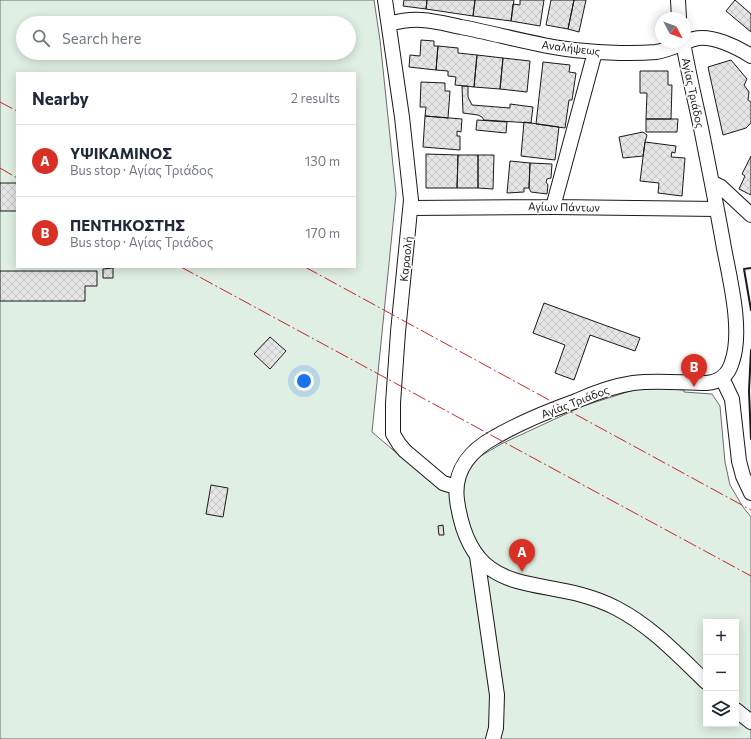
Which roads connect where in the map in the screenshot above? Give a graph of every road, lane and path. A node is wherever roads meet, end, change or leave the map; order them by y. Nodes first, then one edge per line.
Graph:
1 (385, 0) edge
2 (678, 0) edge
3 (679, 12) edge
4 (389, 24) junction
5 (691, 40) edge
6 (670, 48) edge
7 (684, 48) edge
8 (595, 52) junction
9 (751, 56) edge
10 (712, 183) junction
11 (553, 207) junction
12 (411, 208) junction
13 (717, 209) junction
14 (751, 215) edge
15 (722, 378) junction
16 (456, 487) junction
17 (751, 493) edge
18 (477, 556) junction
19 (703, 679) edge
20 (739, 712) edge
21 (751, 722) edge
22 (493, 739) edge

1 - 4 street, Καραολή
2 - 3 street
4 - 8 street, Αναλήψεως
4 - 12 street, Καραολή
5 - 9 street, Αναλήψεως
6 - 8 street, Αναλήψεως
7 - 10 street, Αγίας Τριάδος
8 - 11 street
10 - 13 street, Αγίας Τριάδος
10 - 14 street
11 - 12 street, Αγίων Πάντων
11 - 13 street, Αγίων Πάντων
12 - 16 street, Καραολή
13 - 15 street, Αγίας Τριάδος
15 - 16 street, Αγίας Τριάδος
15 - 17 street
16 - 18 street, Αγίας Τριάδος
18 - 19 street, Αγίας Τριάδος
18 - 22 street
20 - 21 street

